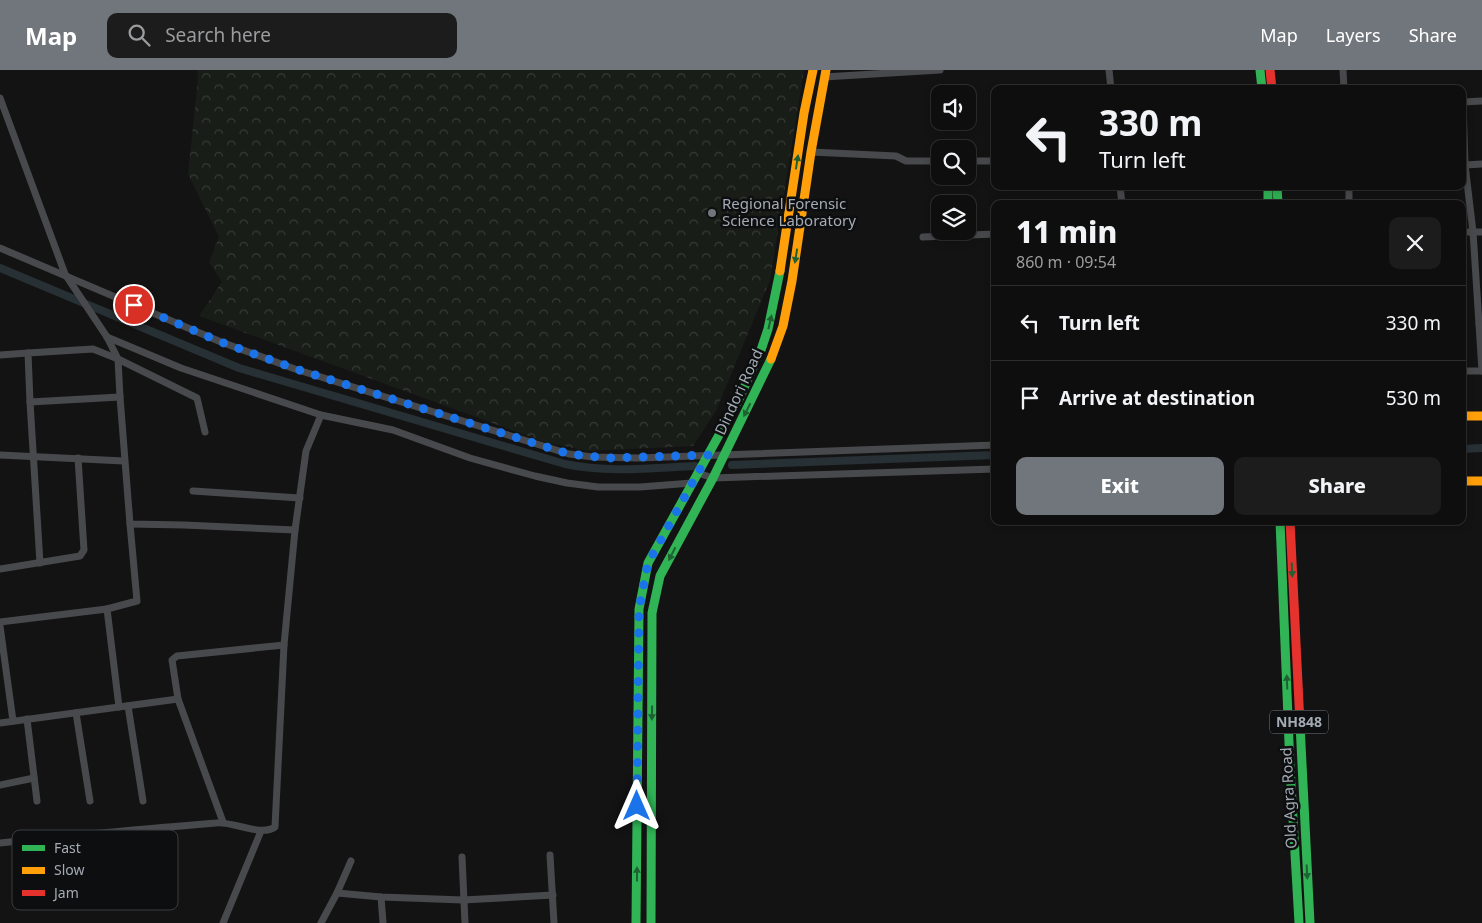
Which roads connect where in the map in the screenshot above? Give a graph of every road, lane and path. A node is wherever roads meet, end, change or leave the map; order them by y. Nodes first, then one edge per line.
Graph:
1 (813, 70) edge
2 (940, 70) edge
3 (1109, 70) edge
4 (1260, 70) edge
5 (1270, 70) edge
6 (1343, 70) edge
7 (825, 74) edge
8 (1111, 85) edge
9 (1262, 85) edge
10 (1272, 85) edge
11 (1344, 85) edge
12 (0, 98) edge
13 (1482, 101) edge
14 (1466, 102) edge
15 (811, 152) junction
16 (931, 161) edge
17 (976, 161) edge
18 (991, 161) edge
19 (1482, 164) edge
20 (1466, 165) edge
21 (1466, 180) edge
22 (1466, 232) edge
23 (1473, 232) junction
24 (1482, 232) edge
25 (991, 234) edge
26 (923, 237) dead end
27 (0, 248) edge
28 (65, 274) junction
29 (1480, 324) edge
30 (107, 337) junction
31 (28, 353) junction
32 (0, 355) edge
33 (118, 359) junction
34 (1466, 371) edge
35 (1482, 371) edge
36 (120, 397) junction
37 (30, 402) junction
38 (322, 415) junction
39 (1466, 416) edge
40 (1482, 416) edge
41 (205, 432) dead end
42 (991, 445) edge
43 (0, 455) edge
44 (708, 455) junction
45 (725, 455) junction
46 (33, 456) junction
47 (78, 458) junction
48 (124, 461) junction
49 (991, 469) edge
50 (698, 472) junction
51 (713, 478) junction
52 (1466, 481) edge
53 (1482, 481) edge
54 (692, 483) junction
55 (193, 491) dead end
56 (300, 498) junction
57 (130, 524) junction
58 (1280, 525) edge
59 (1290, 525) edge
60 (295, 530) junction
61 (40, 563) junction
62 (0, 569) edge
63 (107, 610) junction
64 (0, 622) edge
65 (0, 626) edge
66 (284, 645) junction
67 (178, 699) junction
68 (128, 706) junction
69 (119, 707) junction
70 (76, 713) junction
71 (27, 719) junction
72 (13, 721) junction
73 (0, 723) edge
74 (34, 778) junction
75 (0, 785) edge
76 (37, 801) dead end
77 (90, 801) dead end
78 (143, 801) dead end
79 (223, 822) junction
80 (138, 830) edge
81 (261, 831) junction
82 (550, 855) dead end
83 (462, 857) dead end
84 (351, 861) dead end
85 (337, 893) junction
86 (553, 895) junction
87 (381, 897) junction
88 (463, 900) junction
89 (226, 922) edge
90 (321, 923) edge
91 (383, 923) edge
92 (465, 923) edge
93 (554, 923) edge
94 (636, 923) edge
95 (651, 923) edge
96 (1299, 923) edge
97 (1310, 923) edge

44 -> 1 main road
2 - 7 street
3 - 8 street
4 - 9 main road
5 - 10 main road
6 - 11 street
7 - 15 main road, Dindori Road
12 - 28 street
13 - 14 street
15 - 16 street
15 -> 45 main road, Dindori Road
17 - 18 street
19 - 20 street
21 - 23 street
22 - 23 street
23 - 24 street
23 - 29 street
25 - 26 street
27 - 28 street
28 - 30 street
28 - 44 street
29 - 35 street
30 - 33 street
30 - 38 street
31 - 32 street
31 - 33 street
31 - 37 street
33 - 36 street
33 - 41 street
34 - 35 street
36 - 37 street
36 - 48 street
37 - 46 street
38 - 54 street
38 - 56 street
39 - 40 main road
42 - 45 street
43 - 46 street
44 - 45 street
44 - 50 main road
45 - 51 main road, Dindori Road
46 - 47 street
46 - 61 street
47 - 48 street
47 - 61 street
48 - 57 street
49 - 51 street
50 - 51 street
50 - 54 main road
51 -> 95 main road, Dindori Road
52 - 53 main road
94 -> 54 main road
55 - 56 street
56 - 60 street
57 - 60 street
57 - 63 street
96 -> 58 main road, NH848
59 -> 97 main road, Old Agra Road / NH848
60 - 66 street
61 - 62 street
63 - 64 street
63 - 69 street
65 - 72 street
66 - 67 street
66 - 81 street
67 - 68 street
67 - 79 street
68 - 69 street
68 - 78 street
69 - 70 street
70 - 71 street
70 - 77 street
71 - 72 street
71 - 74 street
72 - 73 street
74 - 75 street
74 - 76 street
79 - 80 street
79 - 81 street
81 - 89 street
82 - 86 street
83 - 88 street
84 - 85 street
85 - 87 street
85 - 90 street
86 - 88 street
86 - 93 street
87 - 88 street
87 - 91 street
88 - 92 street

